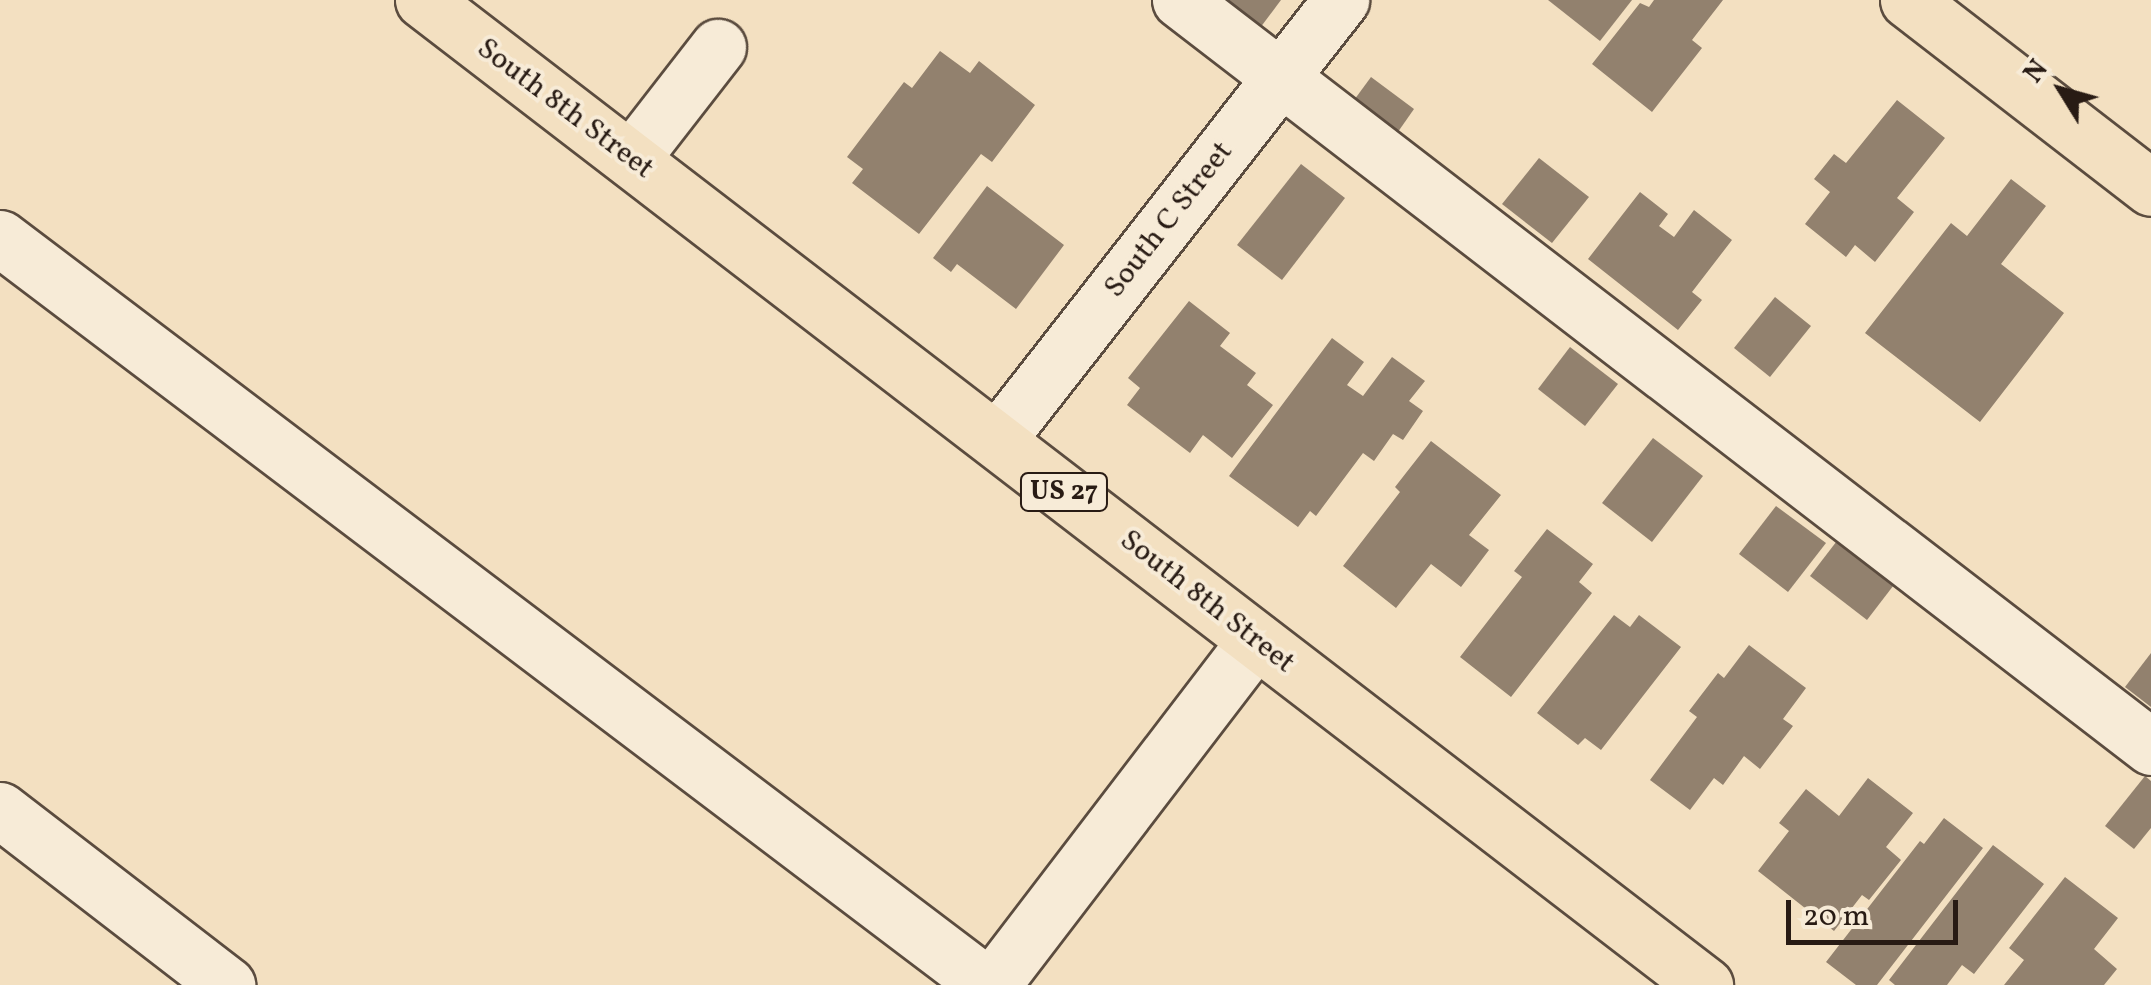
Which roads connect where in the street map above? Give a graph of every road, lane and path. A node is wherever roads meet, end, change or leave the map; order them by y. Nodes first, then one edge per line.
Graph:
1 (423, 0) edge
2 (1180, 0) edge
3 (1341, 0) edge
4 (1908, 0) edge
5 (718, 47) dead end
6 (1280, 78) junction
7 (631, 159) junction
8 (2151, 188) edge
9 (0, 238) edge
10 (997, 440) junction
11 (1256, 640) junction
12 (2151, 747) edge
13 (0, 810) edge
14 (227, 985) edge
15 (989, 985) edge
16 (1705, 985) edge

1 - 7 highway, South 8th Street / US 27
2 - 6 street
3 - 6 street, South C Street
4 - 8 highway
5 - 7 street
6 - 10 street, South C Street
6 - 12 street
7 - 10 highway, South 8th Street / US 27
9 - 15 street
10 - 11 highway, South 8th Street / US 27
11 - 15 street
11 - 16 highway, South 8th Street / US 27
13 - 14 street

